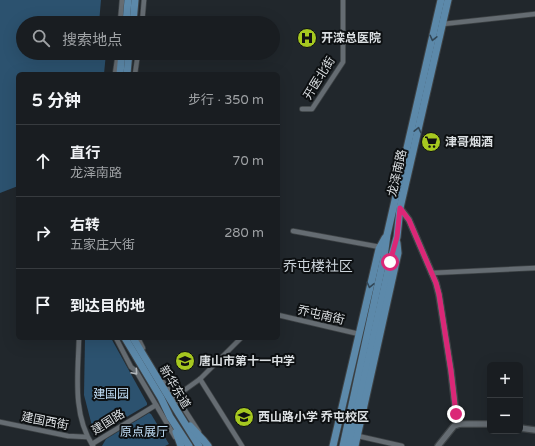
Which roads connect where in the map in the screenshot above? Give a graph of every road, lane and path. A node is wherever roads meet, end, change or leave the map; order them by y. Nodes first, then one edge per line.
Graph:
1 (122, 0) edge
2 (128, 0) edge
3 (135, 0) edge
4 (144, 0) edge
5 (343, 0) edge
6 (441, 0) edge
7 (448, 0) edge
8 (535, 14) edge
9 (121, 16) edge
10 (127, 16) edge
11 (134, 16) edge
12 (143, 16) edge
13 (443, 24) junction
14 (117, 60) edge
15 (121, 60) edge
16 (128, 60) edge
17 (137, 60) edge
18 (116, 72) edge
19 (120, 72) edge
20 (127, 72) edge
21 (135, 72) edge
22 (302, 109) dead end
23 (400, 208) junction
24 (293, 231) dead end
25 (387, 235) junction
26 (397, 237) junction
27 (380, 248) junction
28 (535, 268) edge
29 (431, 273) junction
30 (280, 315) edge
31 (358, 334) junction
32 (79, 340) edge
33 (117, 340) edge
34 (126, 340) edge
35 (134, 340) edge
36 (139, 340) edge
37 (239, 340) edge
38 (200, 379) junction
39 (172, 398) junction
40 (156, 405) junction
41 (170, 417) junction
42 (0, 422) edge
43 (460, 424) junction
44 (487, 424) edge
45 (523, 428) edge
46 (535, 430) edge
47 (358, 436) junction
48 (87, 437) junction
49 (204, 444) edge
50 (92, 445) edge
51 (181, 446) edge
52 (189, 446) edge
53 (242, 446) edge
54 (333, 446) edge
55 (343, 446) edge
56 (349, 446) edge
57 (355, 446) edge
58 (402, 446) edge
59 (438, 446) edge

1 - 9 street
2 - 10 main road
3 - 11 main road
4 - 12 street
5 - 22 street, 开医北街
6 -> 25 main road, 龙泽南路
7 - 13 main road, 龙泽南路
8 - 13 street
23 -> 13 main road, 龙泽南路
14 - 18 street
15 - 19 main road
16 - 20 main road
17 - 21 street
23 - 26 main road, 龙泽南路
23 - 29 street
24 - 27 street
25 - 27 main road
25 - 55 main road, 龙泽南路
26 - 47 main road
26 - 56 main road, 龙泽南路
27 -> 31 main road
28 - 29 street
29 - 43 street
30 - 31 street, 乔屯南街
31 - 54 main road
32 - 48 street
33 -> 40 street
34 - 41 main road, 新华东道
35 - 39 main road, 新华东道
36 - 39 street
37 - 38 street
38 - 39 street
38 - 53 street
39 - 49 main road, 新华东道
39 - 49 street
40 - 50 street, 建国路
40 - 51 street
41 - 51 main road
41 - 52 main road, 新华东道
42 - 48 street, 建国西街
43 - 44 street
43 - 59 street
45 - 46 street
47 - 57 main road
47 - 58 street
48 - 50 street

